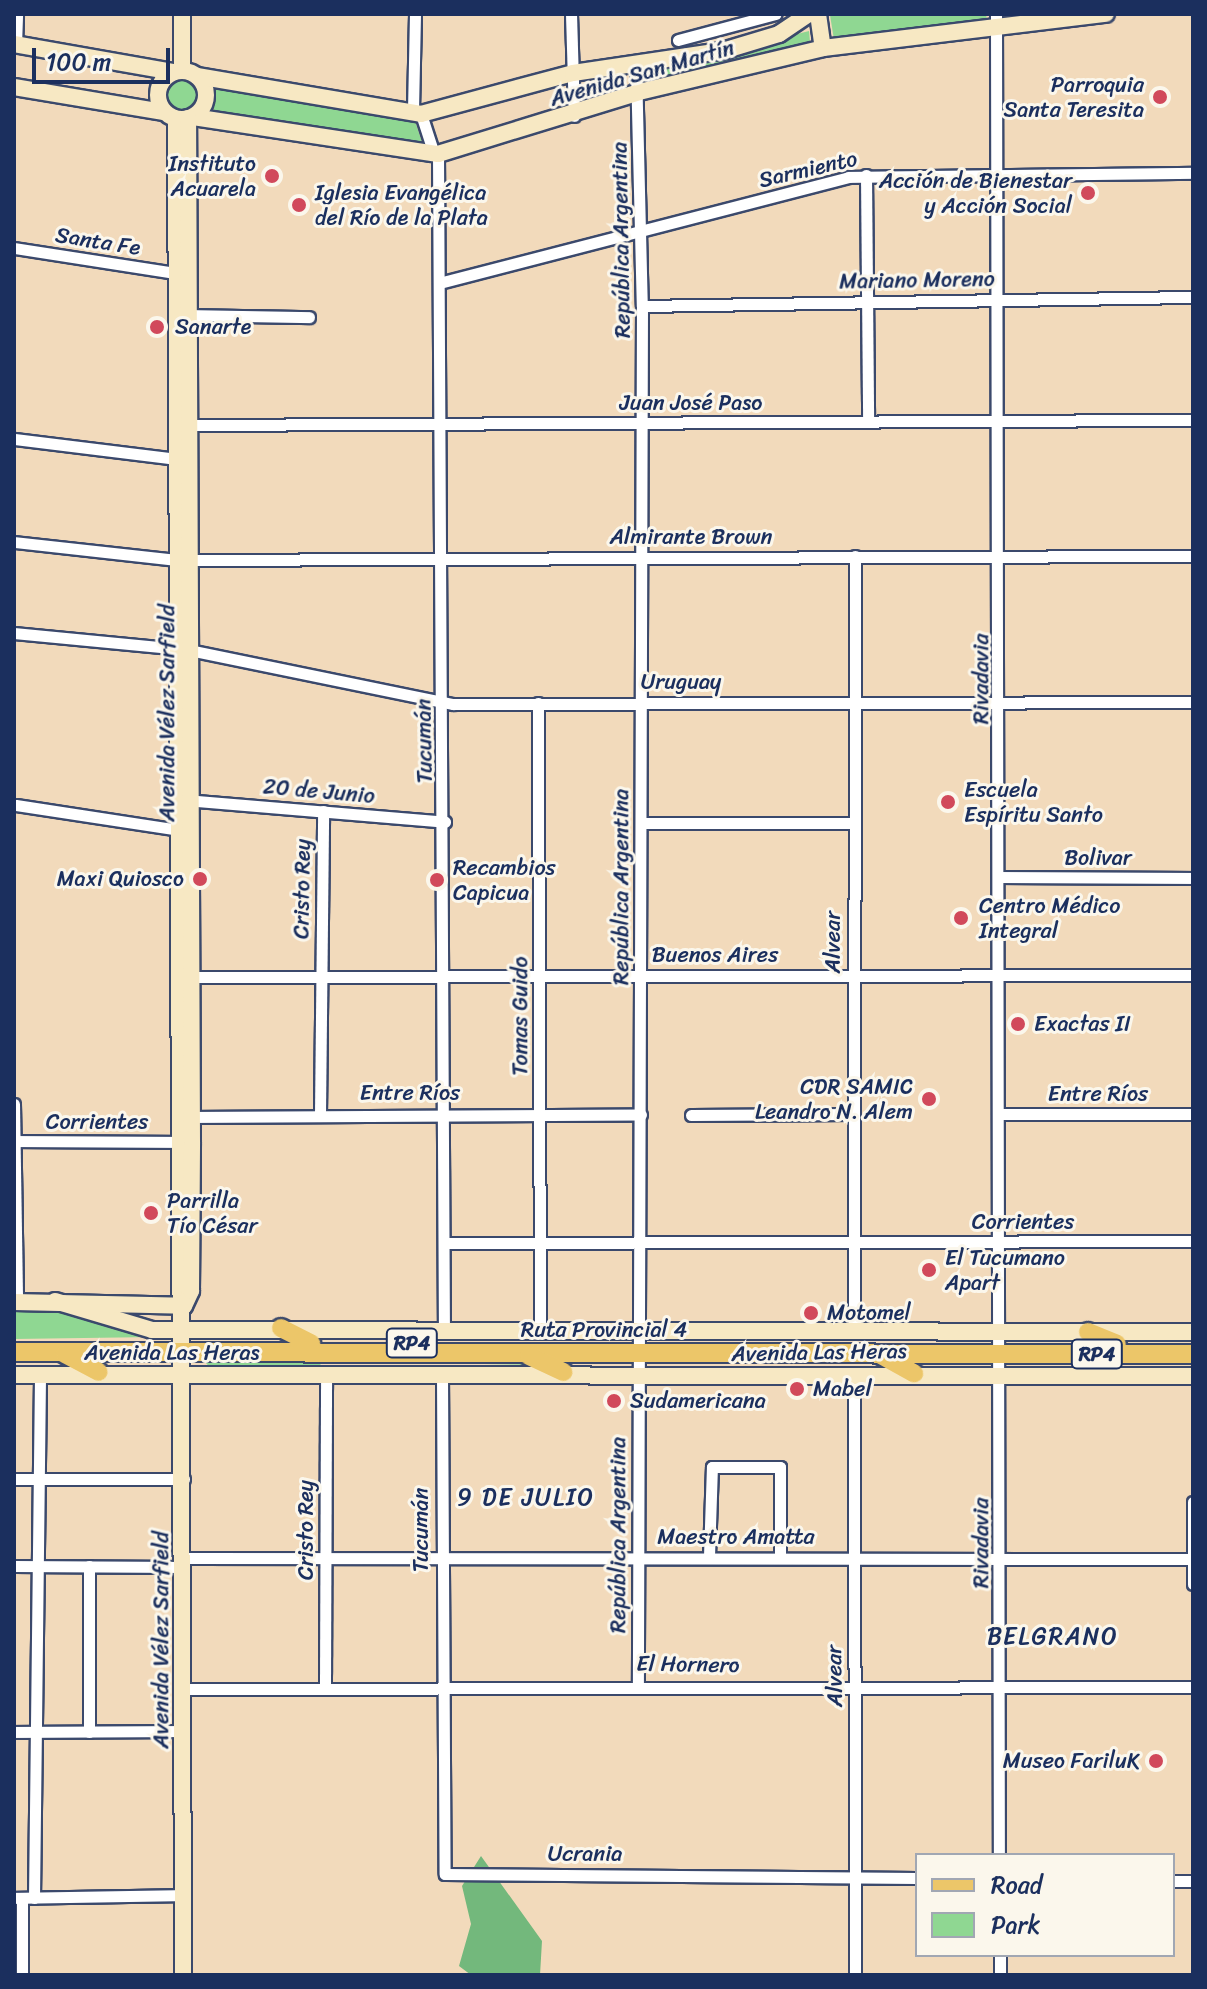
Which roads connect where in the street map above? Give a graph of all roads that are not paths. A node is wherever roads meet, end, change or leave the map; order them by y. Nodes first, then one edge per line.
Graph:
1 (17, 14) edge
2 (182, 14) edge
3 (415, 14) edge
4 (571, 14) edge
5 (776, 14) edge
6 (809, 14) edge
7 (818, 14) edge
8 (1106, 14) edge
9 (997, 20) edge
10 (678, 40) dead end
11 (15, 45) edge
12 (823, 48) junction
13 (636, 68) junction
14 (184, 73) junction
15 (573, 73) junction
16 (14, 87) edge
17 (639, 92) junction
18 (417, 112) junction
19 (180, 116) junction
20 (574, 116) junction
21 (436, 154) junction
22 (1193, 173) edge
23 (866, 175) junction
24 (1001, 175) junction
25 (641, 232) junction
26 (14, 248) edge
27 (183, 274) junction
28 (443, 282) junction
29 (1193, 297) edge
30 (1002, 299) junction
31 (868, 300) junction
32 (642, 306) junction
33 (190, 315) junction
34 (309, 317) dead end
35 (1193, 420) edge
36 (1002, 421) junction
37 (868, 422) junction
38 (642, 423) junction
39 (189, 425) junction
40 (441, 426) junction
41 (14, 439) edge
42 (182, 460) junction
43 (14, 542) edge
44 (855, 556) junction
45 (1001, 556) junction
46 (1193, 556) edge
47 (640, 557) junction
48 (182, 558) junction
49 (441, 558) junction
50 (14, 633) edge
51 (182, 651) junction
52 (443, 702) junction
53 (640, 702) junction
54 (1193, 702) edge
55 (538, 703) junction
56 (853, 703) junction
57 (1001, 703) junction
58 (183, 800) junction
59 (16, 805) edge
60 (323, 811) junction
61 (445, 822) junction
62 (641, 823) junction
63 (854, 823) junction
64 (183, 831) junction
65 (1003, 877) junction
66 (1193, 878) edge
67 (540, 973) junction
68 (1001, 973) junction
69 (853, 974) junction
70 (320, 975) junction
71 (1193, 975) edge
72 (641, 976) junction
73 (184, 977) junction
74 (447, 977) junction
75 (14, 1104) edge
76 (320, 1113) junction
77 (444, 1113) junction
78 (852, 1114) junction
79 (1002, 1114) junction
80 (1193, 1114) edge
81 (641, 1115) junction
82 (691, 1115) dead end
83 (541, 1116) junction
84 (186, 1117) junction
85 (15, 1141) edge
86 (186, 1142) junction
87 (1193, 1241) edge
88 (1002, 1242) junction
89 (447, 1243) junction
90 (542, 1243) junction
91 (641, 1244) junction
92 (853, 1244) junction
93 (55, 1301) junction
94 (15, 1302) edge
95 (184, 1306) junction
96 (281, 1328) junction
97 (444, 1328) junction
98 (854, 1328) junction
99 (540, 1329) junction
100 (1088, 1332) junction
101 (1193, 1332) edge
102 (184, 1341) junction
103 (14, 1342) edge
104 (639, 1342) junction
105 (311, 1343) junction
106 (1002, 1343) junction
107 (1117, 1344) junction
108 (1193, 1344) edge
109 (14, 1352) edge
110 (62, 1352) junction
111 (522, 1353) junction
112 (879, 1354) junction
113 (1193, 1354) edge
114 (99, 1372) junction
115 (563, 1372) junction
116 (914, 1373) junction
117 (14, 1375) edge
118 (639, 1375) junction
119 (1002, 1375) junction
120 (40, 1376) junction
121 (184, 1376) junction
122 (326, 1376) junction
123 (442, 1376) junction
124 (854, 1376) junction
125 (1193, 1376) edge
126 (14, 1479) edge
127 (37, 1479) junction
128 (184, 1479) junction
129 (1193, 1502) edge
130 (440, 1556) junction
131 (636, 1556) junction
132 (709, 1556) junction
133 (780, 1557) junction
134 (852, 1557) junction
135 (1000, 1557) junction
136 (326, 1559) junction
137 (1192, 1559) edge
138 (184, 1563) junction
139 (14, 1566) edge
140 (33, 1566) junction
141 (89, 1566) junction
142 (1193, 1584) edge
143 (638, 1683) junction
144 (443, 1684) junction
145 (325, 1685) junction
146 (1002, 1685) junction
147 (855, 1686) junction
148 (1193, 1687) edge
149 (183, 1689) junction
150 (33, 1731) junction
151 (183, 1731) junction
152 (14, 1732) edge
153 (89, 1732) junction
154 (999, 1853) edge
155 (855, 1876) junction
156 (915, 1878) edge
157 (184, 1895) junction
158 (24, 1898) edge
159 (22, 1975) edge
160 (183, 1975) edge
161 (855, 1975) edge

1 - 11 street
2 - 14 main road
3 - 18 street, Tucumán
4 - 15 street
5 - 10 street
6 - 13 main road, Avenida San Martín
7 - 12 main road
8 - 9 main road, Avenida San Martín
9 - 12 main road, Avenida San Martín
9 - 24 street, Rivadavia
11 - 14 main road, Avenida San Martín
12 - 17 main road, Avenida San Martín
13 - 15 main road, Avenida San Martín
13 - 17 street, República Argentina
14 - 18 main road, Avenida San Martín
14 - 19 main road
14 - 19 main road
15 - 18 main road, Avenida San Martín
15 - 20 street
16 - 19 main road, Avenida San Martín
17 - 20 main road, Avenida San Martín
17 - 25 street, República Argentina
18 - 21 street, Tucumán
19 - 21 main road, Avenida San Martín
19 - 27 main road, Avenida Vélez Sarfield
20 - 21 main road, Avenida San Martín
21 - 28 street, Tucumán
22 - 24 street, Sarmiento
23 - 24 street, Sarmiento
23 - 25 street, Sarmiento
23 - 31 street
24 - 30 street, Rivadavia
25 - 28 street, Sarmiento
25 - 32 street, República Argentina
26 - 27 street, Santa Fe
27 - 33 main road, Avenida Vélez Sarfield
27 - 42 main road, Avenida Vélez Sarfield
28 - 40 street, Tucumán
29 - 30 street, Mariano Moreno
30 - 31 street, Mariano Moreno
30 - 36 street, Rivadavia
31 - 32 street, Mariano Moreno
31 - 37 street
32 - 38 street, República Argentina
33 - 34 street
33 - 39 main road, Avenida Vélez Sarfield
35 - 36 street, Juan José Paso
36 - 37 street, Juan José Paso
36 - 45 street, Rivadavia
37 - 38 street, Juan José Paso
38 - 40 street, Juan José Paso
38 - 47 street, República Argentina
39 - 40 street, Juan José Paso
39 - 42 main road, Avenida Vélez Sarfield
40 - 49 street, Tucumán
41 - 42 street
42 - 48 main road, Avenida Vélez Sarfield
43 - 48 street, Almirante Brown
44 - 45 street, Almirante Brown
44 - 47 street, Almirante Brown
44 - 56 street, Alvear
45 - 46 street, Almirante Brown
45 - 57 street, Rivadavia
47 - 49 street, Almirante Brown
47 - 53 street, República Argentina
48 - 49 street, Almirante Brown
48 - 51 main road, Avenida Vélez Sarfield
49 - 52 street, Tucumán
50 - 51 street, Uruguay
51 - 52 street, Uruguay
51 - 58 main road, Avenida Vélez Sarfield
52 - 55 street, Uruguay
52 - 61 street, Tucumán
53 - 55 street, Uruguay
53 - 56 street, Uruguay
53 - 62 street, República Argentina
54 - 57 street, Uruguay
55 - 67 street, Tomas Guido
56 - 57 street, Uruguay
56 - 63 street, Alvear
57 - 65 street, Rivadavia
58 - 60 street, 20 de Junio
58 - 64 main road, Avenida Vélez Sarfield
59 - 64 street
60 - 61 street, 20 de Junio
60 - 70 street, Cristo Rey
61 - 74 street, Tucumán
62 - 63 street
62 - 72 street, República Argentina
63 - 69 street, Alvear
64 - 73 main road, Avenida Vélez Sarfield
65 - 66 street, Bolivar
65 - 68 street, Rivadavia
67 - 72 street, Buenos Aires
67 - 74 street, Buenos Aires
67 - 83 street, Tomas Guido
68 - 69 street, Buenos Aires
68 - 71 street, Buenos Aires
68 - 79 street, Rivadavia
69 - 72 street, Buenos Aires
69 - 78 street, Alvear
70 - 73 street, Buenos Aires
70 - 74 street, Buenos Aires
70 - 76 street, Cristo Rey
72 - 81 street, República Argentina
73 - 84 main road, Avenida Vélez Sarfield
74 - 77 street, Tucumán
75 - 85 street
76 - 77 street, Entre Ríos
76 - 84 street, Entre Ríos
77 - 83 street, Entre Ríos
77 - 89 street, Tucumán
78 - 82 street
78 - 92 street, Alvear
79 - 80 street, Entre Ríos
79 - 88 street, Rivadavia
81 - 83 street, Entre Ríos
81 - 91 street, República Argentina
83 - 90 street, Tomas Guido
84 - 86 main road, Avenida Vélez Sarfield
85 - 86 street, Corrientes
85 - 94 street
86 - 95 main road, Avenida Vélez Sarfield
87 - 88 street, Corrientes
88 - 92 street, Corrientes
88 - 106 street, Rivadavia
89 - 90 street, Corrientes
89 - 97 street, Tucumán
90 - 91 street, Corrientes
90 - 99 street, Tomas Guido
91 - 92 street, Corrientes
91 - 104 street, República Argentina
92 - 98 street, Alvear
93 - 94 main road
93 - 95 main road
93 - 102 main road, Avenida Las Heras
95 - 102 main road, Avenida Vélez Sarfield
96 - 97 main road, Avenida Las Heras
96 - 102 main road, Avenida Las Heras
96 - 105 main road
97 - 99 main road, Avenida Las Heras
98 - 104 main road, Avenida Las Heras
98 - 106 main road, Avenida Las Heras
99 - 104 main road, Avenida Las Heras
100 - 101 main road, Avenida Las Heras
100 - 106 main road, Avenida Las Heras
100 - 107 main road
102 - 103 main road, Ruta Provincial 4 / RP4
102 - 105 main road, Ruta Provincial 4 / RP4
102 - 110 main road, Ruta Provincial 4 / RP4
102 - 111 main road, Ruta Provincial 4 / RP4
102 - 121 main road, Avenida Vélez Sarfield
104 - 105 main road, Ruta Provincial 4 / RP4
104 - 106 main road, Ruta Provincial 4 / RP4
104 - 111 main road, Ruta Provincial 4 / RP4
104 - 112 main road, Ruta Provincial 4 / RP4
104 - 118 street, República Argentina
106 - 107 main road, Ruta Provincial 4 / RP4
106 - 112 main road, Ruta Provincial 4 / RP4
106 - 113 main road, Ruta Provincial 4 / RP4
106 - 119 street, Rivadavia
107 - 108 main road, Ruta Provincial 4 / RP4
109 - 110 main road, Ruta Provincial 4 / RP4
110 - 114 main road
111 - 115 main road
112 - 116 main road
114 - 120 main road, Avenida Las Heras
114 - 121 main road, Avenida Las Heras
115 - 118 main road, Avenida Las Heras
115 - 123 main road, Avenida Las Heras
116 - 119 main road, Avenida Las Heras
116 - 124 main road, Avenida Las Heras
117 - 120 main road, Avenida Las Heras
118 - 124 main road, Avenida Las Heras
118 - 131 street, República Argentina
119 - 125 main road, Avenida Las Heras
119 - 135 street, Rivadavia
120 - 127 street
121 - 122 main road, Avenida Las Heras
121 - 128 main road, Avenida Vélez Sarfield
122 - 123 main road, Avenida Las Heras
122 - 136 street, Cristo Rey
123 - 130 street, Tucumán
124 - 134 street, Alvear
126 - 127 street
127 - 128 street
127 - 140 street
128 - 138 main road, Avenida Vélez Sarfield
129 - 137 street
130 - 131 street, Maestro Amatta
130 - 136 street, Maestro Amatta
130 - 144 street, Tucumán
131 - 132 street, Maestro Amatta
131 - 143 street, República Argentina
132 - 133 street, Maestro Amatta
132 - 133 street
133 - 134 street, Maestro Amatta
134 - 135 street, Maestro Amatta
134 - 147 street, Alvear
135 - 137 street, Maestro Amatta
135 - 146 street, Rivadavia
136 - 138 street, Maestro Amatta
136 - 145 street, Cristo Rey
137 - 142 street
138 - 141 street
138 - 149 main road, Avenida Vélez Sarfield
139 - 140 street
140 - 141 street
140 - 150 street
141 - 153 street
143 - 144 street, El Hornero
143 - 147 street, El Hornero
144 - 145 street, El Hornero
144 - 155 street, Ucrania
145 - 149 street, El Hornero
146 - 147 street, El Hornero
146 - 148 street, El Hornero
146 - 154 street, Rivadavia
147 - 155 street, Alvear
149 - 151 main road, Avenida Vélez Sarfield
150 - 152 street
150 - 153 street
150 - 158 street
151 - 153 street
151 - 157 main road, Avenida Vélez Sarfield
155 - 156 street, Ucrania
155 - 161 street, Alvear
157 - 158 street
157 - 160 main road, Avenida Vélez Sarfield
158 - 159 street

